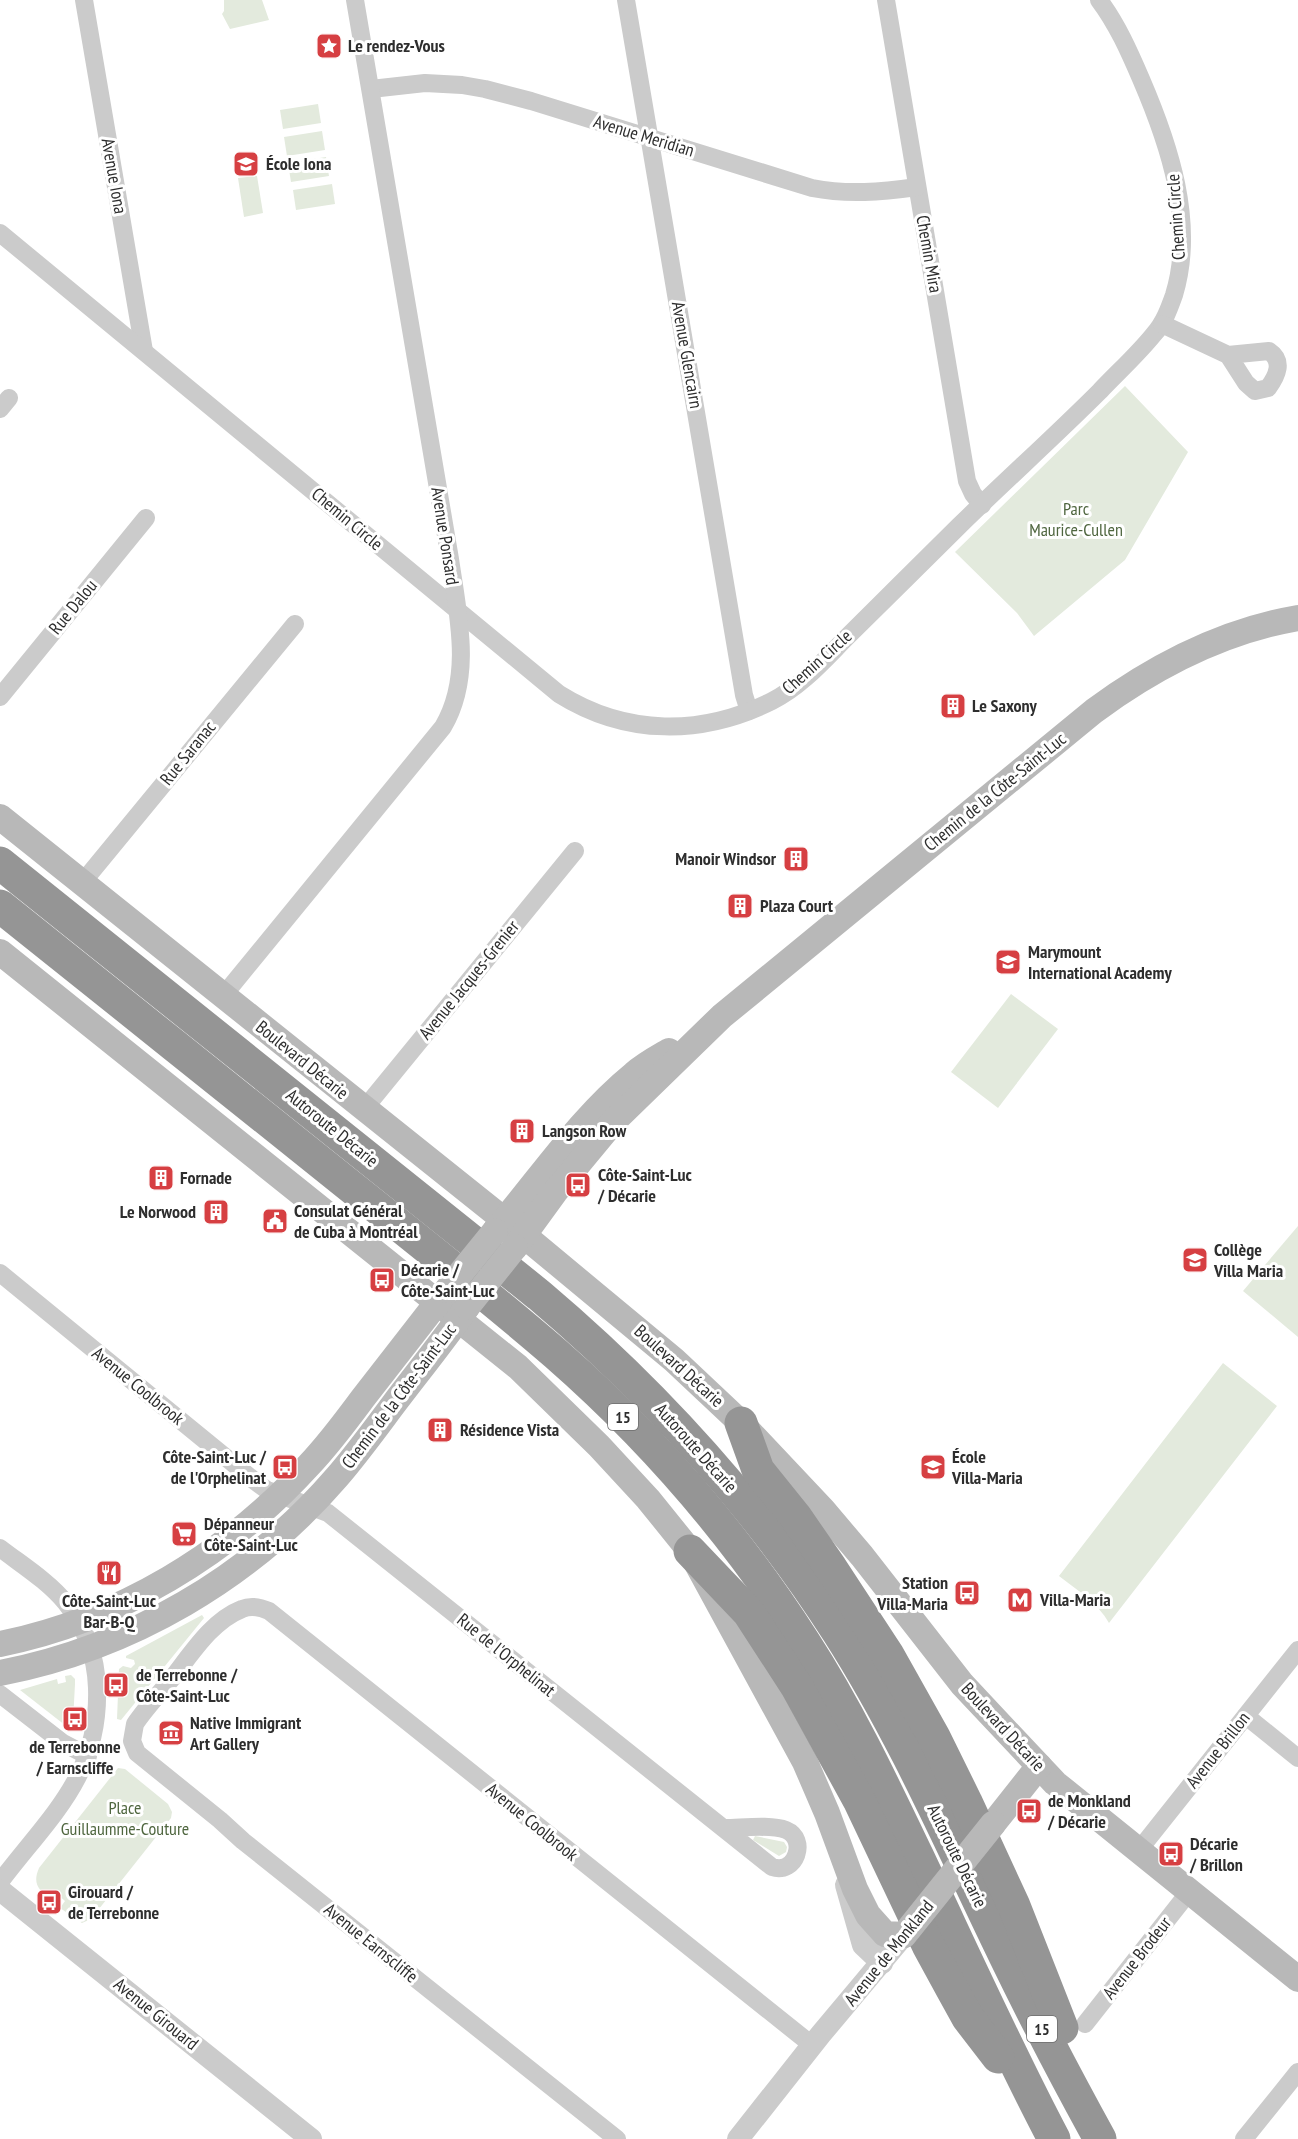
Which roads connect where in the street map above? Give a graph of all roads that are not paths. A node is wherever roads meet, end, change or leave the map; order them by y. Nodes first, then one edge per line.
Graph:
1 (84, 0) edge
2 (355, 0) edge
3 (626, 0) edge
4 (885, 0) edge
5 (1099, 0) edge
6 (370, 89) junction
7 (650, 138) junction
8 (917, 187) junction
9 (0, 233) edge
10 (1161, 324) junction
11 (144, 351) junction
12 (1228, 355) dead end
13 (982, 505) junction
14 (146, 518) dead end
15 (456, 608) junction
16 (1298, 618) edge
17 (295, 624) dead end
18 (0, 697) edge
19 (749, 711) junction
20 (0, 817) edge
21 (575, 851) dead end
22 (0, 863) edge
23 (82, 883) junction
24 (0, 906) edge
25 (0, 952) edge
26 (223, 996) junction
27 (364, 1109) junction
28 (509, 1233) junction
29 (0, 1273) edge
30 (442, 1296) junction
31 (463, 1313) junction
32 (741, 1423) junction
33 (279, 1495) junction
34 (310, 1505) junction
35 (0, 1548) edge
36 (690, 1551) junction
37 (248, 1607) joint
38 (79, 1622) junction
39 (0, 1644) edge
40 (91, 1648) junction
41 (1298, 1650) edge
42 (0, 1673) edge
43 (0, 1694) edge
44 (1246, 1716) junction
45 (88, 1756) junction
46 (1298, 1758) edge
47 (1039, 1766) junction
48 (725, 1828) dead end
49 (832, 1829) junction
50 (1139, 1850) junction
51 (0, 1882) edge
52 (0, 1890) edge
53 (1189, 1892) junction
54 (904, 1935) junction
55 (882, 1963) junction
56 (1298, 1978) edge
57 (1085, 2025) dead end
58 (812, 2045) junction
59 (1298, 2072) edge
60 (1035, 2103) junction
61 (311, 2139) edge
62 (617, 2139) edge
63 (738, 2139) edge
64 (1054, 2139) edge
65 (1100, 2139) edge
66 (1106, 2139) edge
67 (1244, 2139) edge

1 - 11 street, Avenue Iona
2 - 6 street, Avenue Ponsard
3 - 7 street, Avenue Glencairn
4 - 8 street, Chemin Mira
5 - 10 street, Chemin Circle
6 - 7 street, Avenue Meridian
6 - 15 street, Avenue Ponsard
7 - 8 street, Avenue Meridian
7 - 19 street, Avenue Glencairn
8 - 13 street, Chemin Mira
9 - 11 street, Chemin Circle
10 - 12 street
10 - 13 street, Chemin Circle
11 - 15 street, Chemin Circle
13 - 19 street, Chemin Circle
14 - 18 street, Rue Dalou
15 - 19 street, Chemin Circle
15 - 26 street, Avenue Ponsard
16 - 28 main road, Chemin de la Côte-Saint-Luc
17 - 23 street, Rue Saranac
20 - 23 main road, Boulevard Décarie
21 - 27 street, Avenue Jacques-Grenier
22 - 65 highway, Autoroute Décarie / 15
23 - 26 main road, Boulevard Décarie
24 - 60 highway, Autoroute Décarie / 15
25 - 30 main road
26 - 27 main road, Boulevard Décarie
27 - 28 main road, Boulevard Décarie
28 - 30 main road, Chemin de la Côte-Saint-Luc, bridge
28 - 31 main road, Chemin de la Côte-Saint-Luc, bridge
28 - 32 main road, Boulevard Décarie
29 - 33 street, Avenue Coolbrook
30 - 31 main road
30 - 33 main road, Chemin de la Côte-Saint-Luc
31 - 34 main road, Chemin de la Côte-Saint-Luc
31 - 36 main road
32 - 47 main road, Boulevard Décarie
32 - 66 highway
33 - 34 street, Rue de l'Orphelinat
33 - 38 main road, Chemin de la Côte-Saint-Luc
34 - 40 main road, Chemin de la Côte-Saint-Luc
34 - 48 street, Rue de l'Orphelinat
35 - 38 street
36 - 49 main road
36 - 60 highway
37 - 58 street, Avenue Coolbrook
37 - 62 street, Avenue Earnscliffe
38 - 39 main road, Chemin de la Côte-Saint-Luc
38 - 40 street
40 - 42 main road, Chemin de la Côte-Saint-Luc
40 - 45 street
41 - 44 street, Avenue Brillon
43 - 45 street
44 - 46 street
44 - 50 street, Avenue Brillon
45 - 51 street
47 - 50 main road, Boulevard Décarie
47 - 54 main road, Avenue de Monkland, bridge
49 - 54 main road
49 - 55 street
50 - 53 main road, Boulevard Décarie
52 - 61 street, Avenue Girouard
53 - 56 main road, Boulevard Décarie
53 - 57 street, Avenue Brodeur
54 - 55 street, Avenue de Monkland
55 - 58 street, Avenue de Monkland
58 - 63 street, Avenue de Monkland
59 - 67 street
60 - 64 highway, Autoroute Décarie / 15

